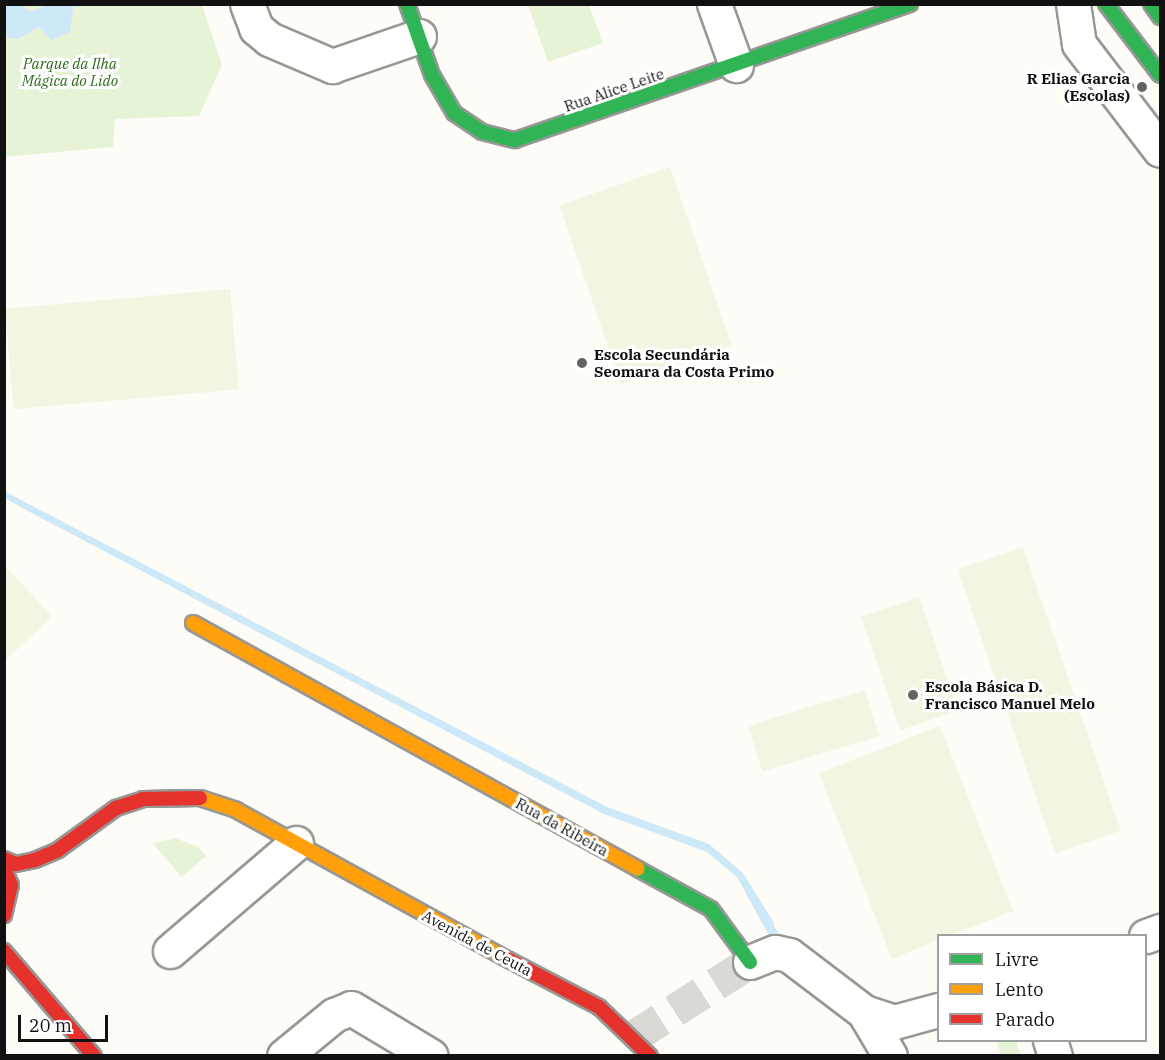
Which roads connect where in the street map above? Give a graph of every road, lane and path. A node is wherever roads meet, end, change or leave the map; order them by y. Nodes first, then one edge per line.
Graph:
1 (247, 4) edge
2 (407, 4) edge
3 (714, 4) edge
4 (1073, 4) edge
5 (1106, 4) edge
6 (1150, 4) edge
7 (904, 5) edge
8 (1161, 17) edge
9 (419, 36) junction
10 (736, 65) junction
11 (1161, 75) edge
12 (1161, 150) edge
13 (193, 623) dead end
14 (296, 843) junction
15 (4, 859) edge
16 (4, 868) edge
17 (4, 915) edge
18 (4, 951) edge
19 (170, 951) dead end
20 (750, 962) joint
21 (937, 1011) edge
22 (864, 1012) junction
23 (431, 1055) edge
24 (94, 1056) edge
25 (284, 1056) edge
26 (650, 1056) edge
27 (890, 1056) edge

1 - 9 street
2 - 9 street, Rua Alice Leite
3 - 10 street
4 - 12 street
5 - 11 street
6 - 8 street
7 - 10 street, Rua Alice Leite
9 - 10 street, Rua Alice Leite
13 - 20 street, Rua da Ribeira
14 - 15 street, Avenida de Ceuta
14 - 19 street
14 - 26 street, Avenida de Ceuta
16 - 17 street
18 - 24 street
20 - 22 street, Rua da Ribeira
21 - 22 street
22 - 27 street, Rua da Ribeira
23 - 25 street

